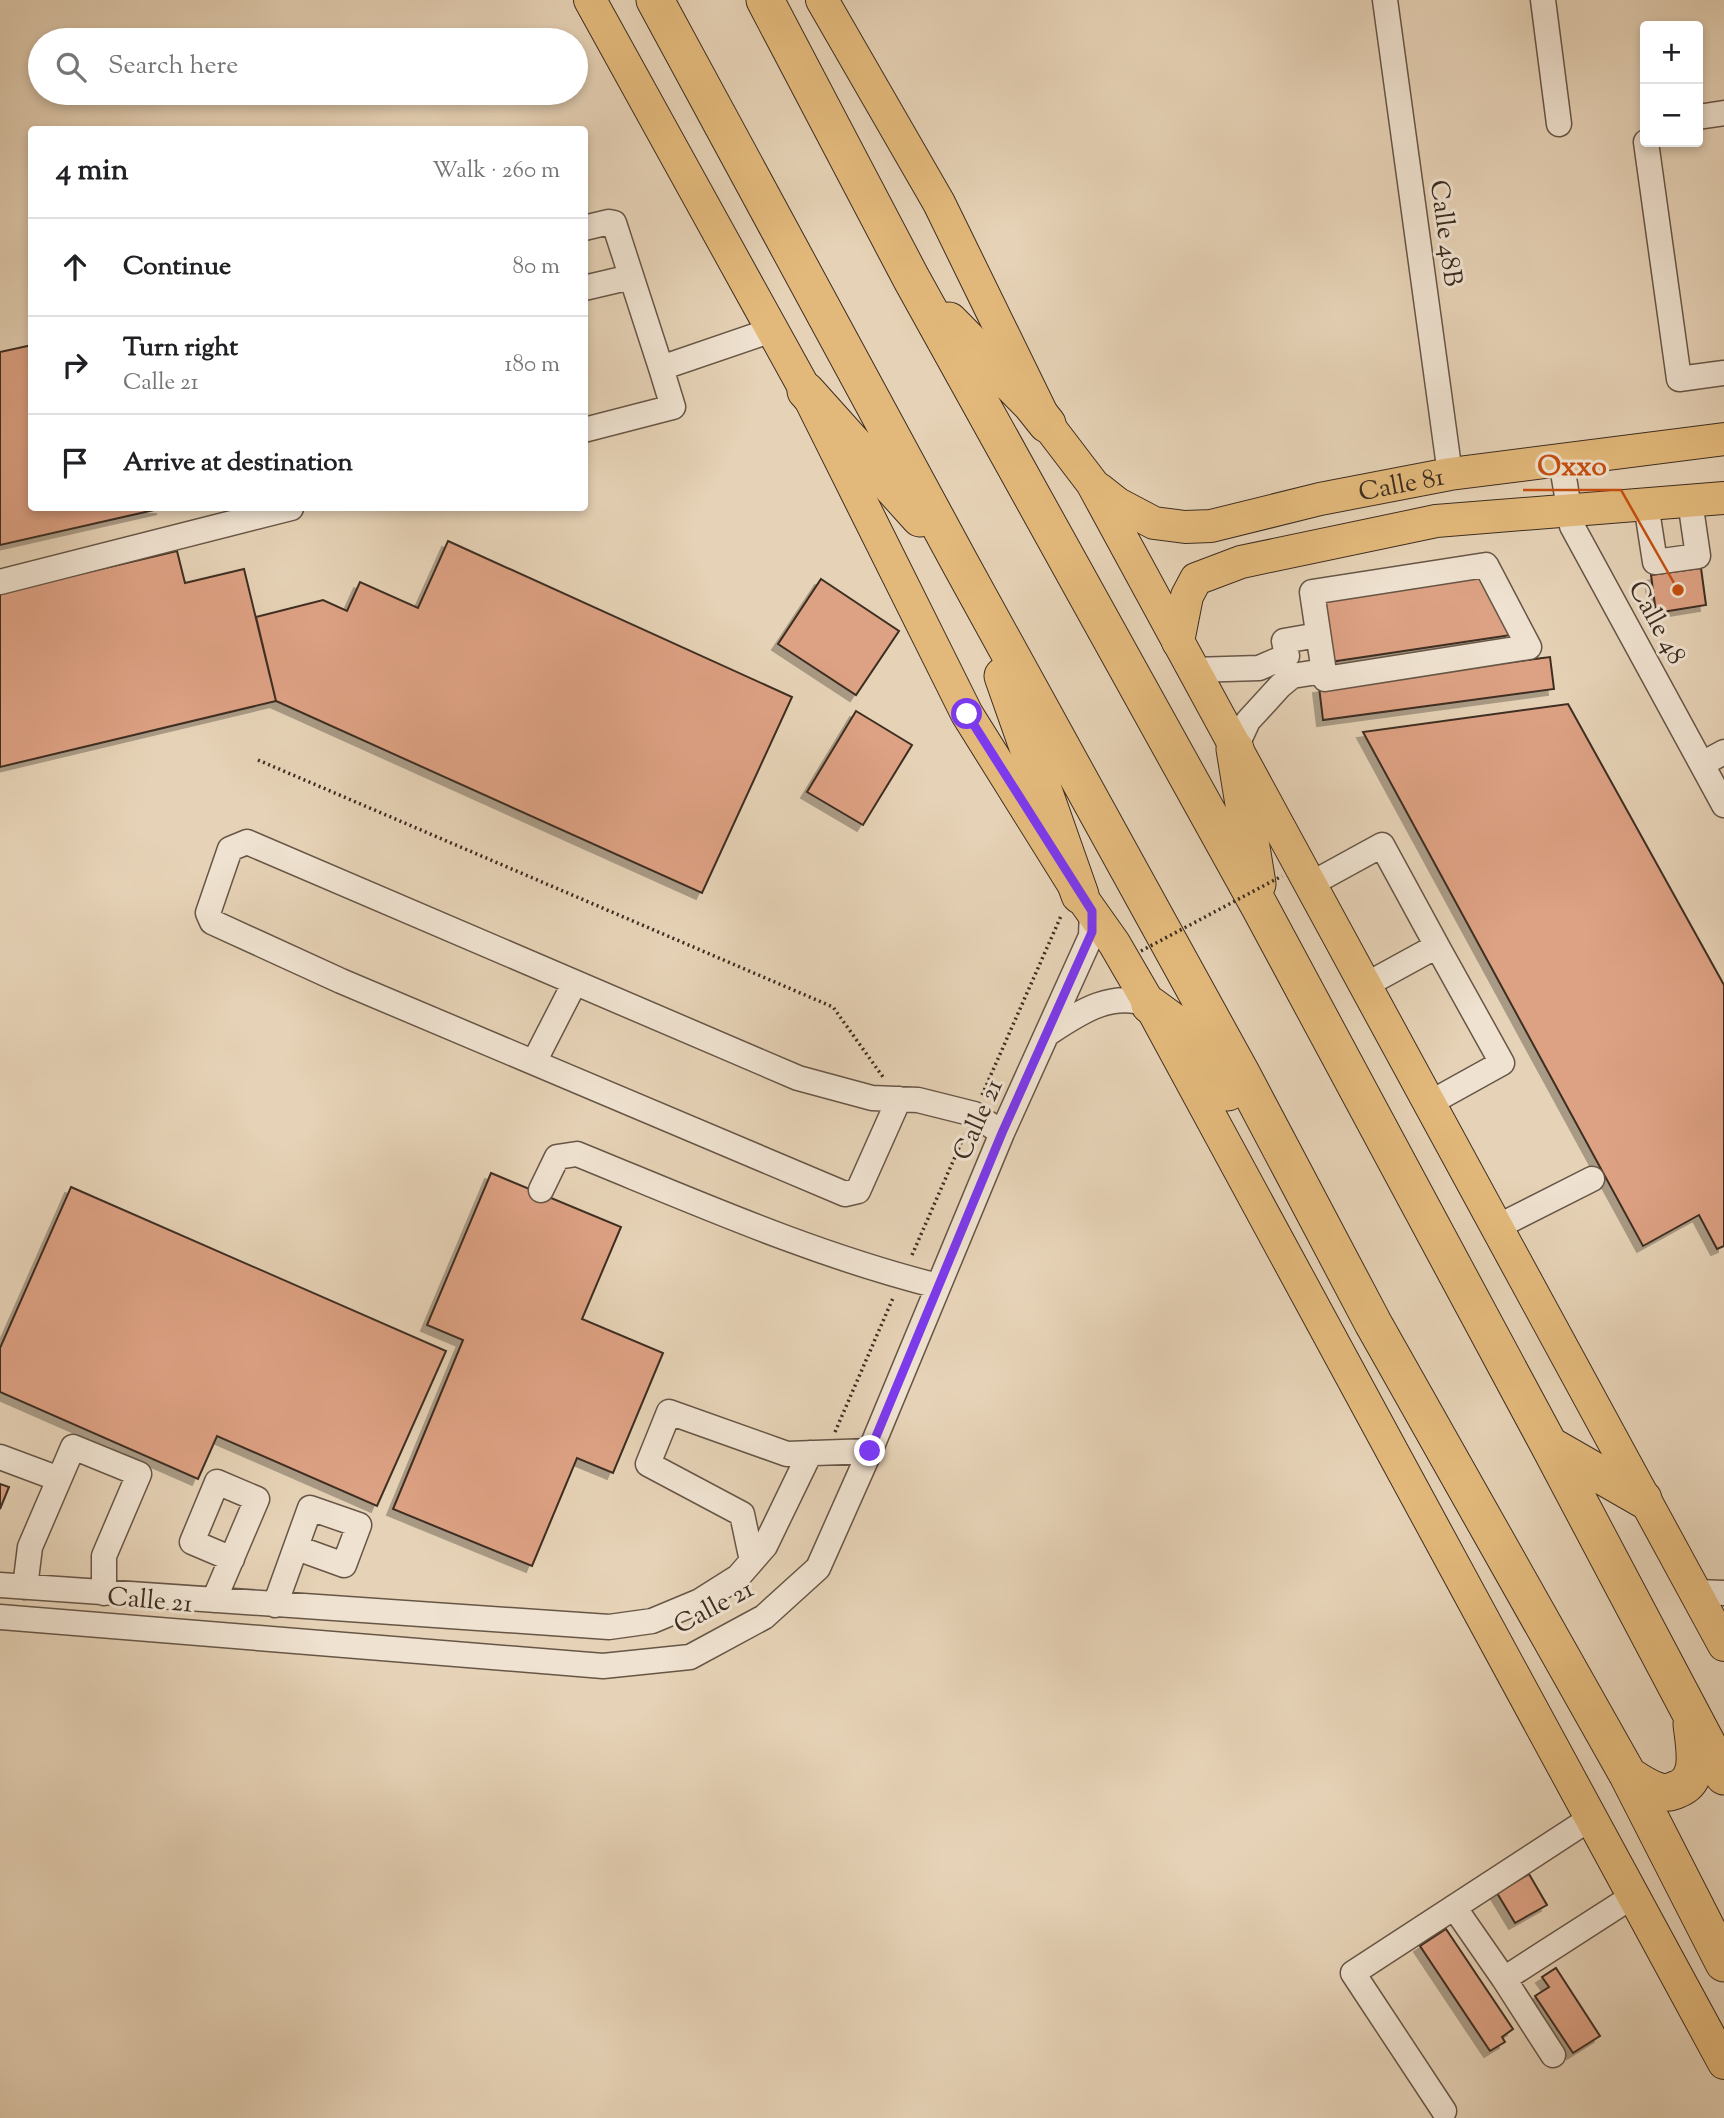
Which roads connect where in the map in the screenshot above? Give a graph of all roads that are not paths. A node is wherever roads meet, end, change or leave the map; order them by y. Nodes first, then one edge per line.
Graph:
1 (590, 0) edge
2 (655, 0) edge
3 (765, 0) edge
4 (822, 0) edge
5 (1385, 0) edge
6 (1543, 0) edge
7 (1724, 113) edge
8 (1703, 116) edge
9 (1559, 124) dead end
10 (1647, 147) edge
11 (588, 228) edge
12 (631, 277) junction
13 (911, 278) junction
14 (588, 287) edge
15 (772, 330) junction
16 (660, 368) junction
17 (1724, 373) edge
18 (806, 391) junction
19 (1047, 424) junction
20 (588, 429) edge
21 (1724, 439) edge
22 (1561, 460) junction
23 (1450, 474) junction
24 (1092, 483) junction
25 (1724, 498) edge
26 (1690, 501) junction
27 (1646, 504) junction
28 (279, 511) edge
29 (1570, 511) junction
30 (964, 570) junction
31 (0, 582) edge
32 (1318, 635) junction
33 (1178, 642) junction
34 (1193, 670) junction
35 (1324, 671) junction
36 (1235, 749) junction
37 (1724, 752) edge
38 (1702, 764) junction
39 (1724, 805) edge
40 (1296, 881) junction
41 (1086, 903) junction
42 (1261, 909) junction
43 (1437, 946) junction
44 (574, 984) junction
45 (1364, 986) junction
46 (1150, 1005) junction
47 (1047, 1034) junction
48 (534, 1062) junction
49 (899, 1099) junction
50 (1428, 1104) junction
51 (1002, 1133) junction
52 (1287, 1159) junction
53 (1592, 1179) dead end
54 (541, 1190) dead end
55 (1495, 1228) junction
56 (938, 1286) junction
57 (1549, 1445) junction
58 (870, 1451) junction
59 (810, 1453) junction
60 (0, 1457) edge
61 (59, 1479) junction
62 (1643, 1499) junction
63 (297, 1548) dead end
64 (232, 1559) dead end
65 (752, 1561) junction
66 (0, 1585) edge
67 (35, 1588) junction
68 (104, 1592) junction
69 (1710, 1593) edge
70 (215, 1600) junction
71 (275, 1605) junction
72 (0, 1615) edge
73 (1724, 1645) edge
74 (1690, 1715) junction
75 (1628, 1775) junction
76 (1724, 1776) edge
77 (1591, 1818) junction
78 (1633, 1896) junction
79 (1454, 1907) junction
80 (1724, 1963) edge
81 (1504, 1979) junction
82 (1553, 2056) dead end
83 (1724, 2063) edge
84 (1444, 2111) dead end

1 - 15 main road
2 - 30 highway
3 - 13 highway
4 - 19 main road
5 - 23 street, Calle 48B
6 - 9 street
7 - 8 street
10 - 17 street
11 - 12 street
12 - 14 street
12 - 16 street
13 - 19 highway
13 - 42 highway
15 - 16 street
15 - 18 main road
16 - 20 street
18 - 30 highway
18 - 41 main road
19 - 24 main road
21 - 22 main road, Calle 81
22 - 23 main road, Calle 81
22 - 29 street, Calle 48
23 - 24 main road, Calle 81
24 - 33 main road
25 - 26 main road, Calle 81
26 - 27 main road, Calle 81
26 - 27 street
27 - 29 main road, Calle 81
28 - 31 street
29 - 33 main road, Calle 81
29 - 38 street, Calle 48
30 - 41 highway
30 - 52 highway
32 - 34 street
32 - 35 street
32 - 35 street
33 - 34 main road
34 - 36 main road
35 - 36 street
36 - 40 main road
36 - 42 highway
37 - 38 street
38 - 39 street, Calle 48
40 - 43 street
40 - 45 main road
41 - 46 main road
41 - 47 street, Calle 21
42 - 57 highway
43 - 45 street
43 - 50 street
44 - 48 street
44 - 48 street
44 - 49 street
45 - 50 main road
46 - 47 street
46 - 52 highway
46 - 77 main road
47 - 51 street, Calle 21
48 - 49 street
49 - 51 street
50 - 55 main road
51 - 56 street, Calle 21
52 - 75 highway
53 - 55 street
54 - 56 street
55 - 62 main road
56 - 58 street, Calle 21
57 - 62 highway
57 - 74 highway
58 - 59 street
58 - 72 street, Calle 21
59 - 65 street
59 - 65 street
60 - 61 street
61 - 67 street
61 - 68 street
62 - 69 main road
63 - 71 street
64 - 70 street
65 - 71 street
66 - 67 street
67 - 68 street
67 - 72 street
68 - 70 street
69 - 73 main road
70 - 71 street
74 - 75 highway
74 - 76 highway
75 - 80 highway
77 - 78 main road
77 - 79 street
78 - 81 street
78 - 83 main road
79 - 81 street
79 - 84 street
81 - 82 street

